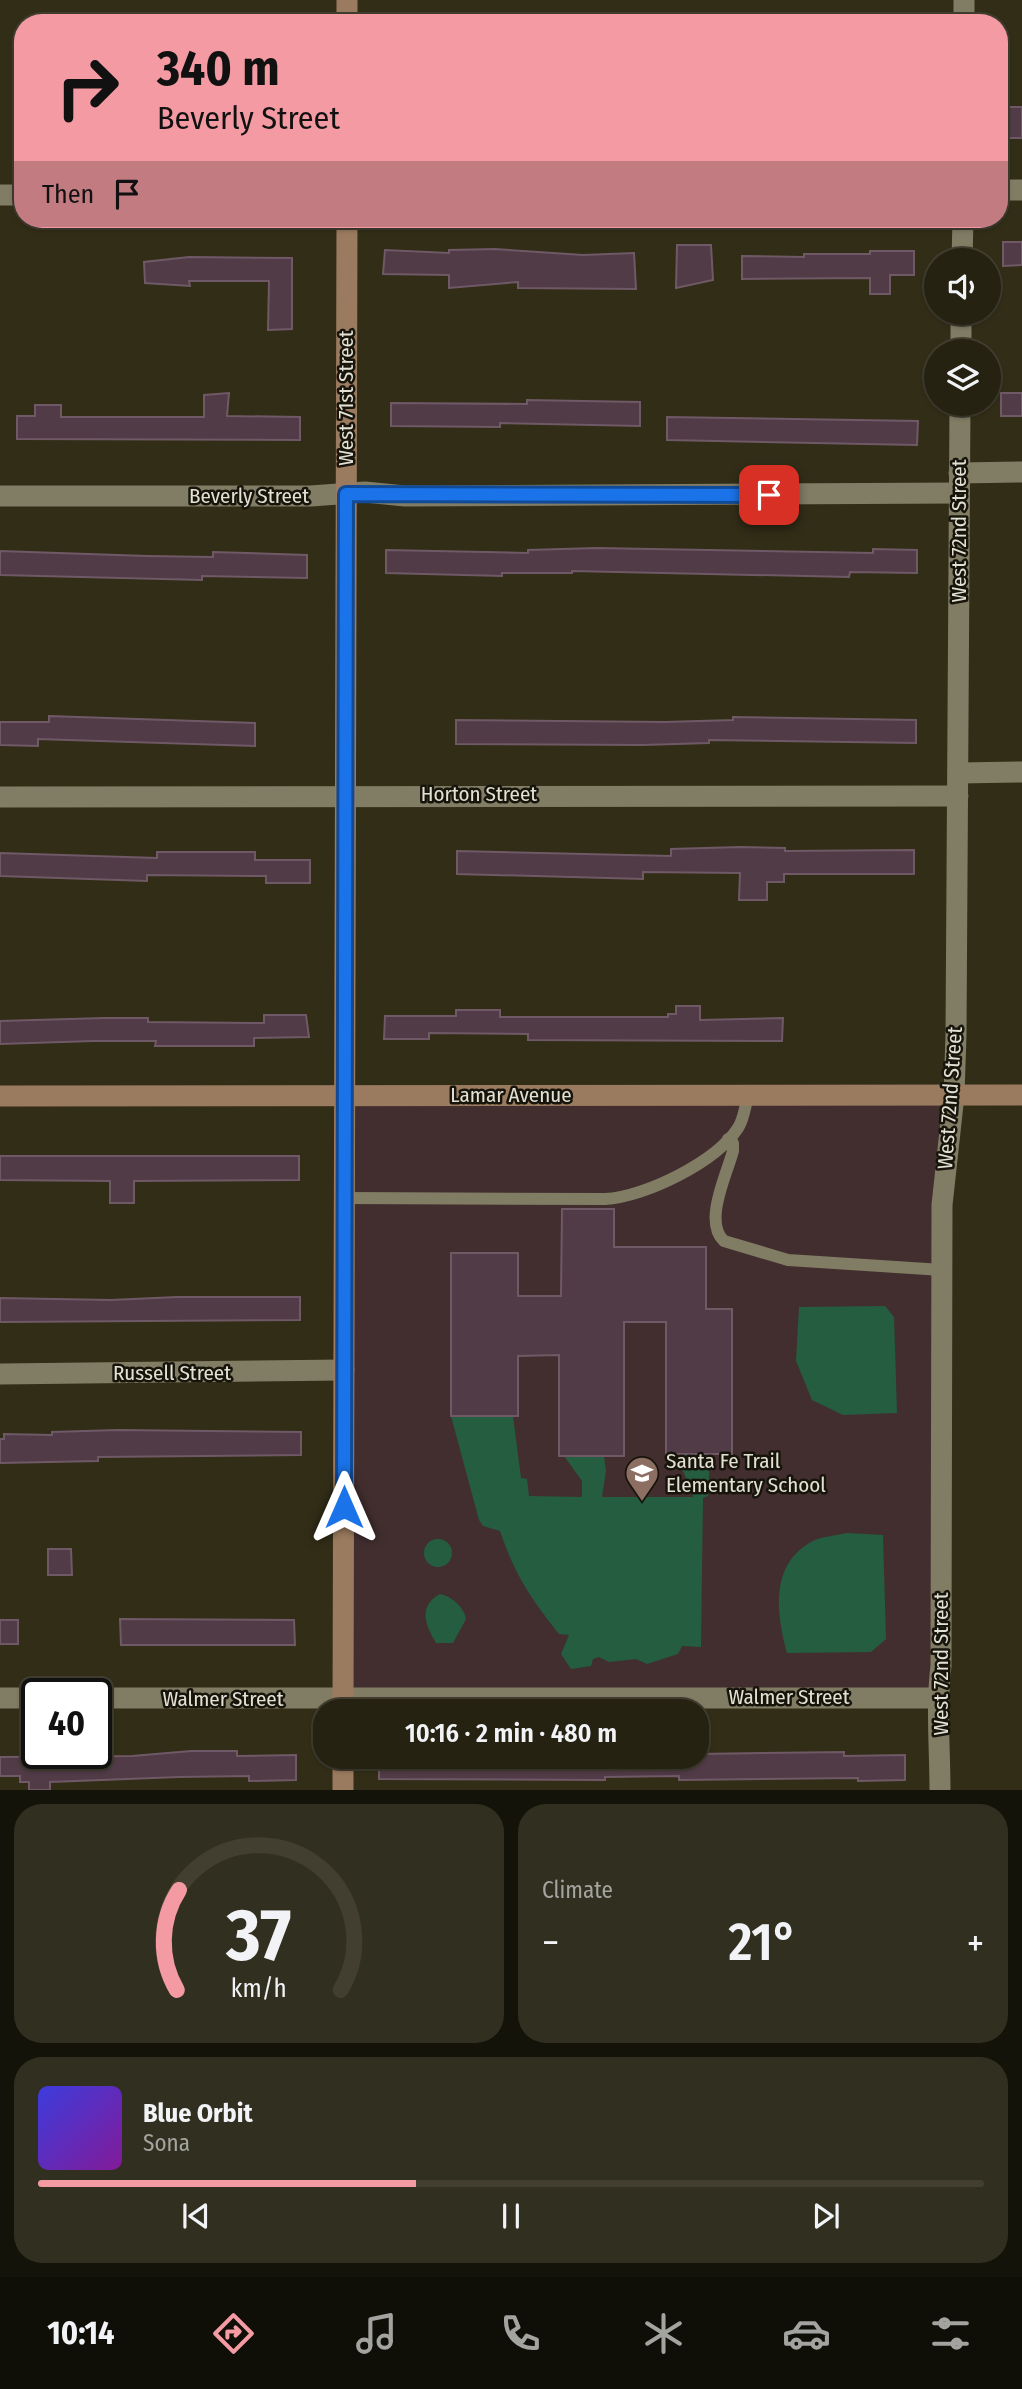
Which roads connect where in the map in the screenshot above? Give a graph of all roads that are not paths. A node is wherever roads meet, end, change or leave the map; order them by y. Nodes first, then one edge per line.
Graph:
1 (347, 228) edge
2 (963, 228) edge
3 (962, 248) edge
4 (960, 416) edge
5 (1022, 472) edge
6 (959, 483) junction
7 (346, 494) junction
8 (0, 496) edge
9 (1022, 772) edge
10 (959, 773) junction
11 (345, 796) junction
12 (958, 796) junction
13 (0, 797) edge
14 (345, 1095) junction
15 (954, 1095) junction
16 (1022, 1095) edge
17 (0, 1096) edge
18 (748, 1096) junction
19 (728, 1139) junction
20 (344, 1198) junction
21 (942, 1270) junction
22 (344, 1370) junction
23 (0, 1374) edge
24 (0, 1698) edge
25 (21, 1698) edge
26 (112, 1698) edge
27 (937, 1698) junction
28 (343, 1699) edge
29 (709, 1701) edge
30 (313, 1704) edge
31 (343, 1769) edge
32 (343, 1790) edge
33 (940, 1790) edge

1 - 7 street, West 71st Street
2 - 3 street
4 - 6 street, West 72nd Street
5 - 6 street, Beverly Street
6 - 7 street, Beverly Street
6 - 10 street, West 72nd Street
7 - 8 street, Beverly Street
7 - 11 street, West 71st Street
9 - 10 street
10 - 12 street, West 72nd Street
11 - 12 street, Horton Street
11 - 13 street, Horton Street
11 - 14 street, West 71st Street
12 - 15 street, West 72nd Street
14 - 17 street, Lamar Avenue
14 - 18 street, Lamar Avenue
14 - 20 street, West 71st Street
15 - 16 street, Lamar Avenue
15 - 18 street, Lamar Avenue
15 - 21 street, West 72nd Street
18 - 19 lane
19 - 20 lane
19 - 21 lane
20 - 22 street, West 71st Street
21 - 27 street, West 72nd Street
22 - 23 street, Russell Street
22 - 28 street, West 71st Street
24 - 25 street
26 - 30 street, Walmer Street
27 - 29 street, Walmer Street
27 - 33 street, West 72nd Street
31 - 32 street

